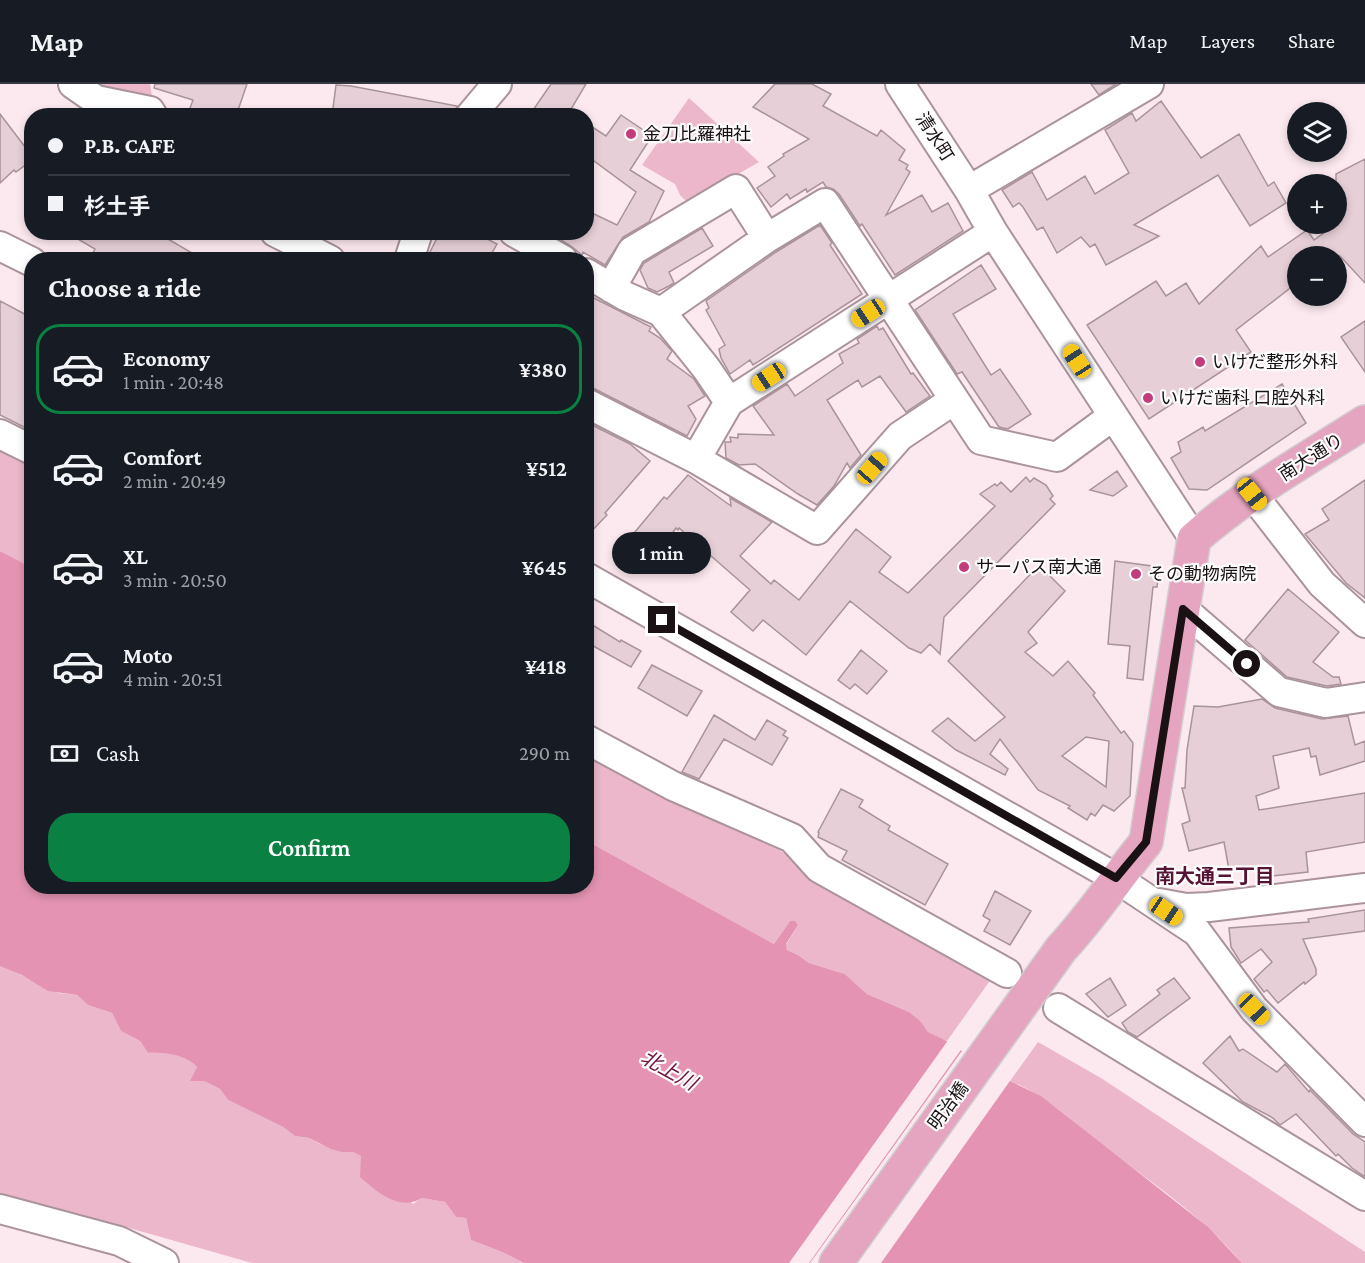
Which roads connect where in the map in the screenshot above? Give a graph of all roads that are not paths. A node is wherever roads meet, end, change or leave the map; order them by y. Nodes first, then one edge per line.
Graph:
1 (74, 84) edge
2 (496, 84) edge
3 (900, 84) edge
4 (1149, 84) edge
5 (136, 108) edge
6 (476, 108) edge
7 (969, 190) junction
8 (993, 232) junction
9 (767, 238) junction
10 (291, 240) edge
11 (528, 240) edge
12 (0, 246) edge
13 (314, 252) edge
14 (549, 252) edge
15 (24, 258) edge
16 (594, 278) edge
17 (611, 288) junction
18 (888, 300) junction
19 (661, 312) junction
20 (954, 400) junction
21 (729, 402) junction
22 (594, 407) edge
23 (1113, 416) junction
24 (1365, 422) edge
25 (0, 434) edge
26 (24, 446) edge
27 (696, 459) junction
28 (1252, 494) junction
29 (1194, 539) junction
30 (594, 582) edge
31 (1183, 609) junction
32 (1365, 622) edge
33 (1365, 697) edge
34 (594, 743) edge
35 (1116, 878) junction
36 (1365, 888) edge
37 (1150, 901) junction
38 (1209, 907) junction
39 (1210, 950) junction
40 (1007, 973) dead end
41 (1058, 1008) dead end
42 (1365, 1122) edge
43 (1365, 1196) edge
44 (0, 1209) edge
45 (164, 1263) edge
46 (836, 1263) edge

1 - 5 street
2 - 6 street
3 - 7 street, 清水町
4 - 7 street
7 - 8 street, 清水町
8 - 18 street
8 - 23 street, 清水町
9 - 17 street
9 - 18 street
9 - 19 street
10 - 13 street
11 - 14 street
12 - 15 street
16 - 17 street
17 - 19 street
18 - 20 street
18 - 21 street
19 - 21 street
20 - 23 street
20 - 27 street
21 - 27 street
22 - 27 street
23 - 29 street, 清水町
24 - 28 main road, 南大通り
25 - 26 street
28 - 29 main road, 南大通り
28 - 32 street
29 - 31 main road
30 - 35 street
31 - 33 street
31 - 35 main road
34 - 40 street
35 - 37 street
35 - 46 main road, 明治橋
36 - 38 street
37 - 38 street
37 - 39 street
38 - 39 street
39 - 42 street
41 - 43 street
44 - 45 street

